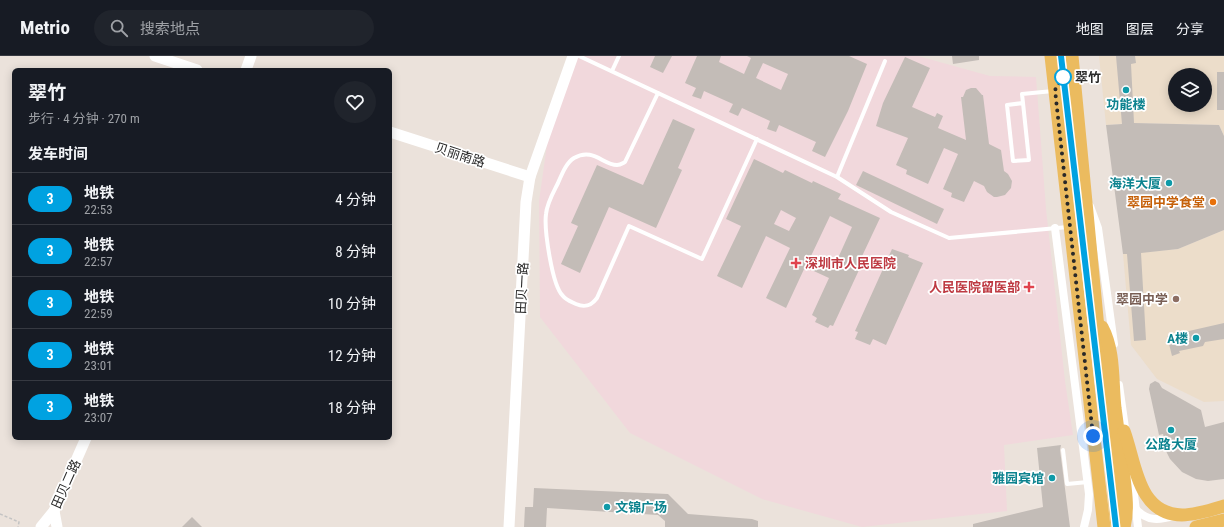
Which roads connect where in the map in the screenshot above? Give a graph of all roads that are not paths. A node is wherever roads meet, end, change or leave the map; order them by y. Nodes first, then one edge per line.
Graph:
1 (155, 56) edge
2 (251, 56) edge
3 (573, 56) edge
4 (579, 56) edge
5 (619, 56) edge
6 (1051, 56) edge
7 (1072, 56) edge
8 (1079, 56) edge
9 (885, 61) dead end
10 (191, 68) edge
11 (247, 68) edge
12 (612, 71) junction
13 (1074, 74) junction
14 (1055, 90) junction
15 (658, 93) junction
16 (1023, 103) junction
17 (392, 133) edge
18 (758, 139) junction
19 (837, 177) junction
20 (530, 178) junction
21 (1084, 190) junction
22 (1070, 226) junction
23 (1055, 228) junction
24 (1096, 316) junction
25 (1119, 410) junction
26 (85, 440) edge
27 (1063, 450) dead end
28 (1093, 481) junction
29 (1224, 505) edge
30 (1136, 510) junction
31 (54, 511) junction
32 (1102, 512) junction
33 (1224, 520) edge
34 (41, 527) edge
35 (57, 527) edge
36 (509, 527) edge
37 (1084, 527) edge
38 (1098, 527) edge
39 (1104, 527) edge
40 (1117, 527) edge
41 (1124, 527) edge
42 (1138, 527) edge
43 (1196, 527) edge

1 - 10 street
2 - 11 street
3 - 20 street, 田贝一路
4 - 12 lane
5 - 12 lane
6 - 14 main road
7 - 13 main road
8 - 13 street
9 - 19 lane
12 - 15 lane
13 - 21 main road
14 - 16 lane
14 - 22 main road
15 - 18 lane
15 - 18 lane
16 - 16 lane
17 - 20 street, 贝丽南路
18 - 19 lane
19 - 23 lane
20 - 36 street, 田贝一路
21 - 24 main road
21 - 25 street
22 - 23 lane
22 - 28 main road
23 - 28 street
24 - 25 main road
24 - 40 main road
25 - 29 main road
25 - 30 street
25 - 41 main road
26 - 31 street, 田贝二路
27 - 28 lane
28 - 32 main road
28 - 37 street
29 - 30 street
30 - 42 street
31 - 34 street, 田贝二路
31 - 35 street
32 - 38 main road
32 - 39 main road
33 - 43 main road

